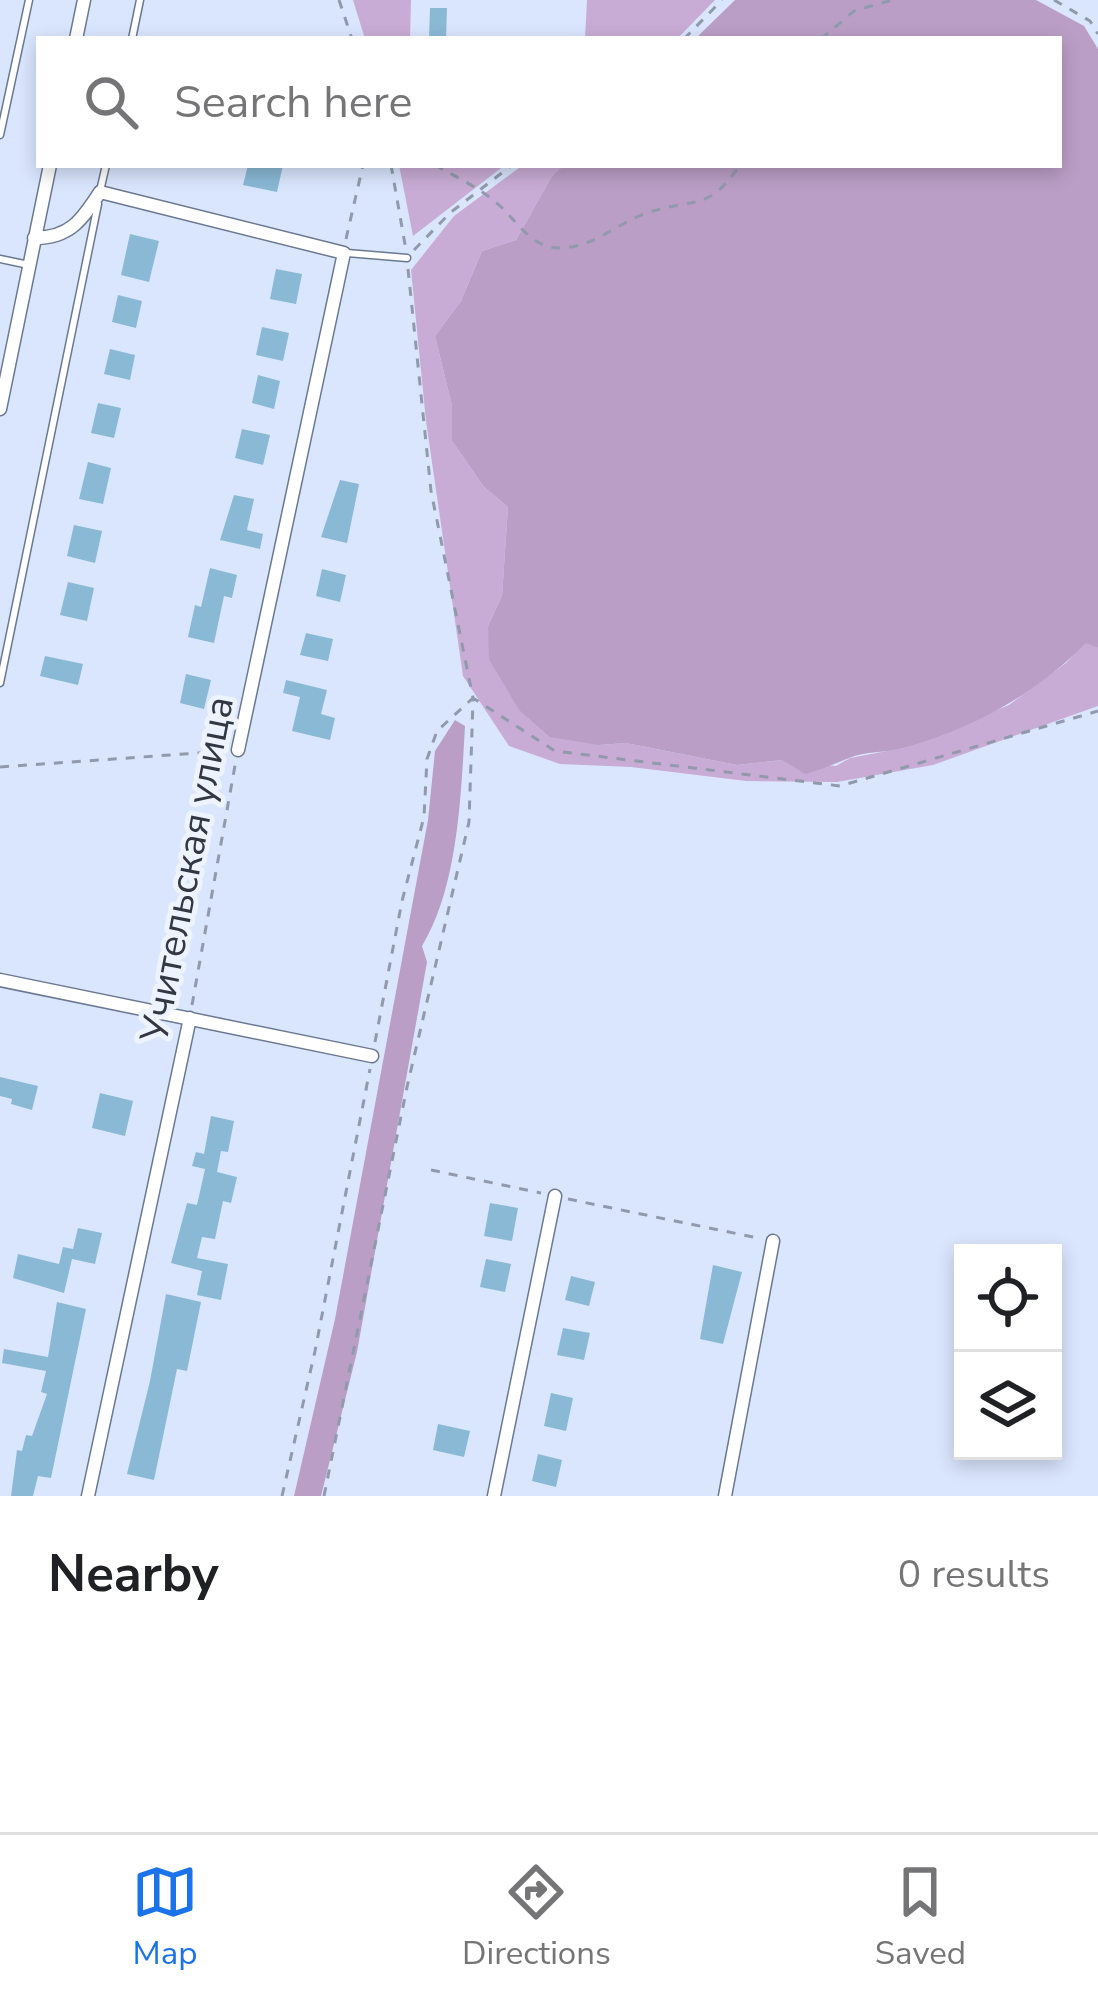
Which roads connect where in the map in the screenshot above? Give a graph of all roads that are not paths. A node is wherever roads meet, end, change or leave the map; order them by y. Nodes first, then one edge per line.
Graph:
1 (29, 0) edge
2 (84, 0) edge
3 (140, 0) edge
4 (77, 36) edge
5 (133, 36) edge
6 (0, 135) edge
7 (49, 168) edge
8 (105, 168) edge
9 (100, 192) junction
10 (34, 238) junction
11 (344, 253) junction
12 (407, 258) road end
13 (0, 259) edge
14 (29, 266) junction
15 (0, 409) edge
16 (0, 682) edge
17 (238, 750) road end
18 (0, 980) edge
19 (190, 1018) junction
20 (372, 1056) road end
21 (555, 1196) road end
22 (773, 1240) road end
23 (88, 1496) edge
24 (494, 1496) edge
25 (725, 1496) edge

1 - 6 lane
2 - 4 street
3 - 5 lane
7 - 10 street
8 - 9 lane
9 - 10 street
9 - 11 street
9 - 16 lane
10 - 14 street
11 - 12 lane
11 - 17 street, Учительская улица
13 - 14 lane
14 - 15 street
18 - 19 street
19 - 20 street
19 - 23 street, Учительская улица
21 - 24 street
22 - 25 street

